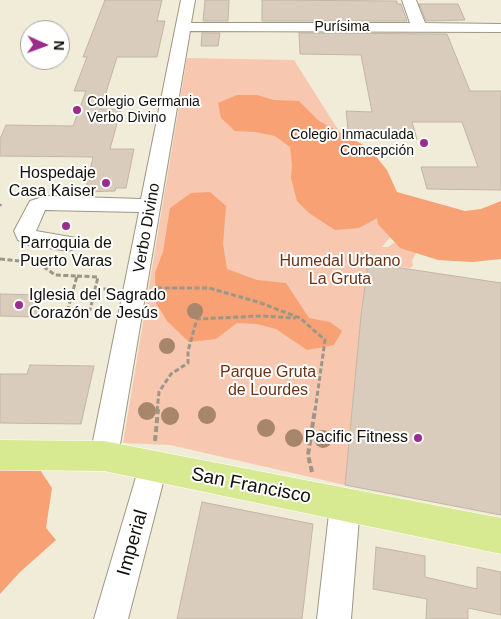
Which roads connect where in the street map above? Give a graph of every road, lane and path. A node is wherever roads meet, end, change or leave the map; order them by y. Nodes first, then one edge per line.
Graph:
1 (188, 0) edge
2 (409, 0) edge
3 (183, 27) junction
4 (419, 28) junction
5 (501, 28) edge
6 (151, 206) junction
7 (68, 243) dead end
8 (0, 259) edge
9 (77, 276) junction
10 (136, 287) junction
11 (300, 318) junction
12 (0, 455) edge
13 (104, 456) junction
14 (153, 467) junction
15 (332, 502) junction
16 (501, 536) edge
17 (111, 619) edge
18 (334, 619) edge

1 - 3 street, Verbo Divino
2 - 4 street
3 - 4 street, Purísima
3 - 6 street, Verbo Divino
4 - 5 street, Purísima
6 - 7 street
6 - 10 street, Verbo Divino
8 - 9 path
9 - 9 path
10 - 11 path
10 - 13 street, Verbo Divino
11 - 14 path
11 - 15 path
12 - 13 main road, San Francisco
13 - 14 main road, San Francisco
14 - 15 main road, San Francisco
14 - 17 street, Imperial
15 - 16 main road, San Francisco
15 - 18 street

